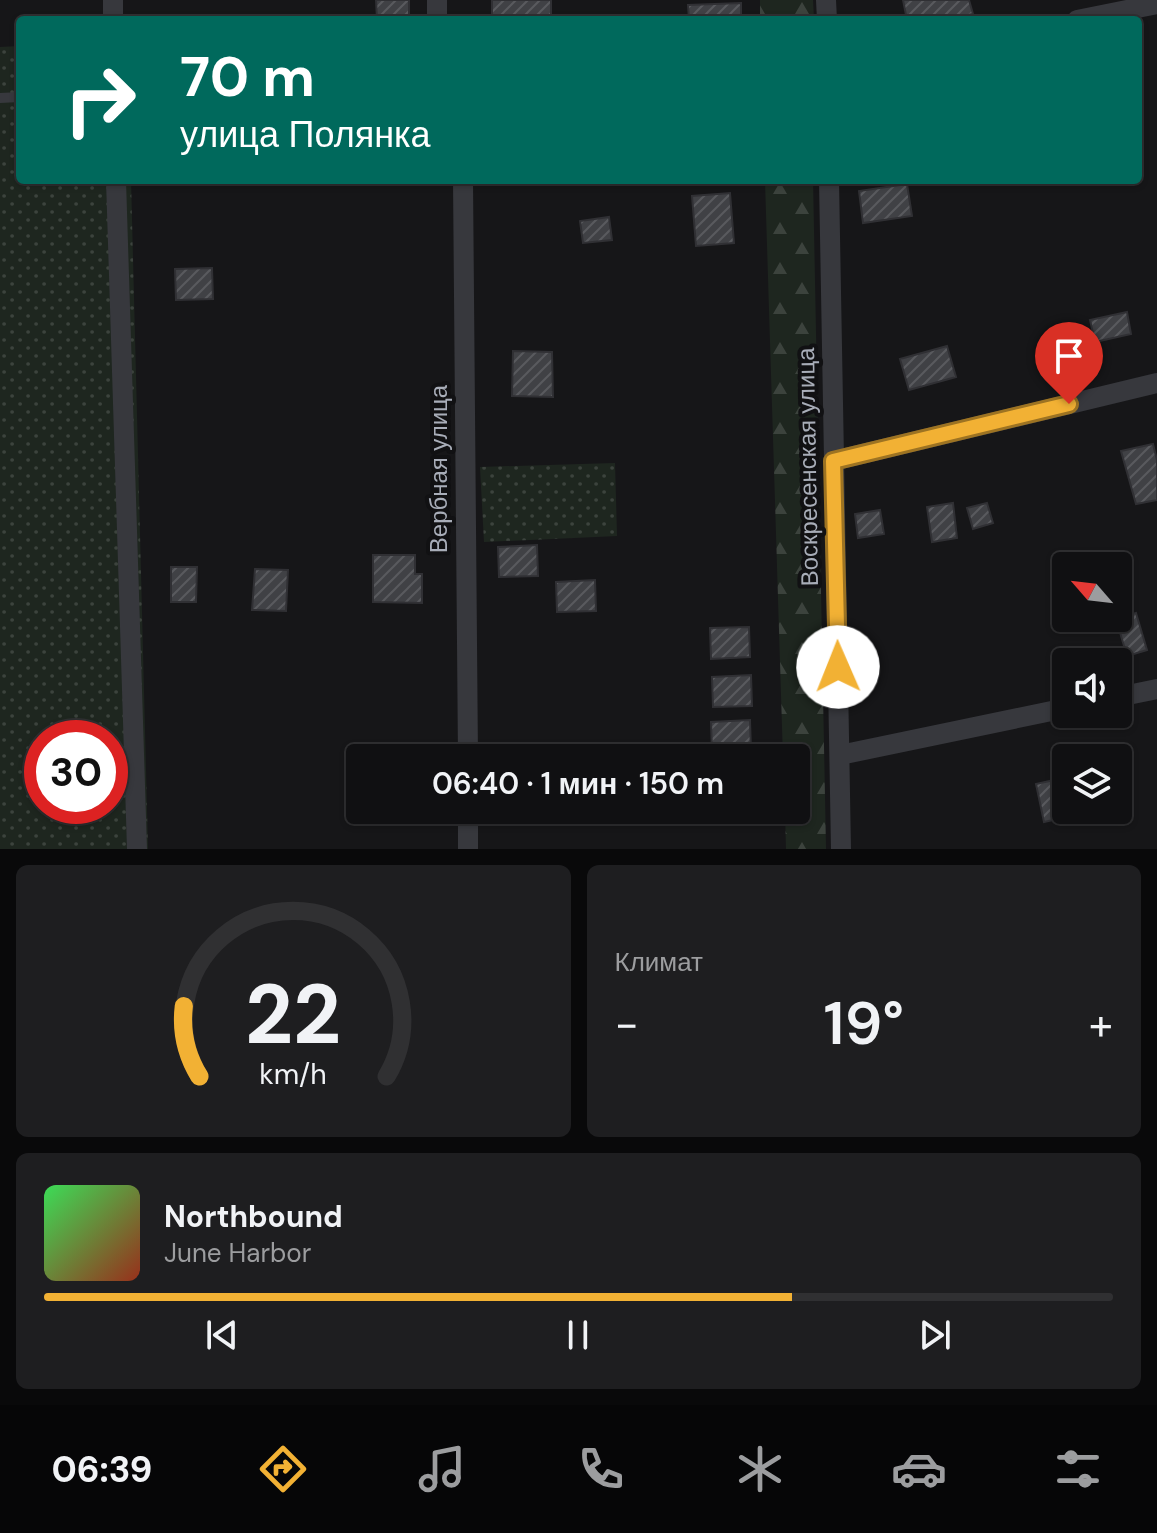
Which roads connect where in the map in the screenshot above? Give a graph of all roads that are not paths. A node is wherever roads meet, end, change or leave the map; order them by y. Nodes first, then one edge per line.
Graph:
1 (1157, 4) edge
2 (1097, 16) edge
3 (116, 184) edge
4 (463, 184) edge
5 (829, 184) edge
6 (1157, 383) edge
7 (833, 461) junction
8 (1157, 689) edge
9 (1132, 694) edge
10 (1052, 711) edge
11 (468, 744) edge
12 (840, 755) junction
13 (468, 824) edge
14 (137, 849) edge
15 (468, 849) edge
16 (841, 849) edge

1 - 2 street
3 - 14 street
4 - 11 street, Вербная улица
5 - 7 street, Воскресенская улица
6 - 7 street
7 - 12 street, Воскресенская улица
8 - 9 street
10 - 12 street
12 - 16 street, Воскресенская улица
13 - 15 street

